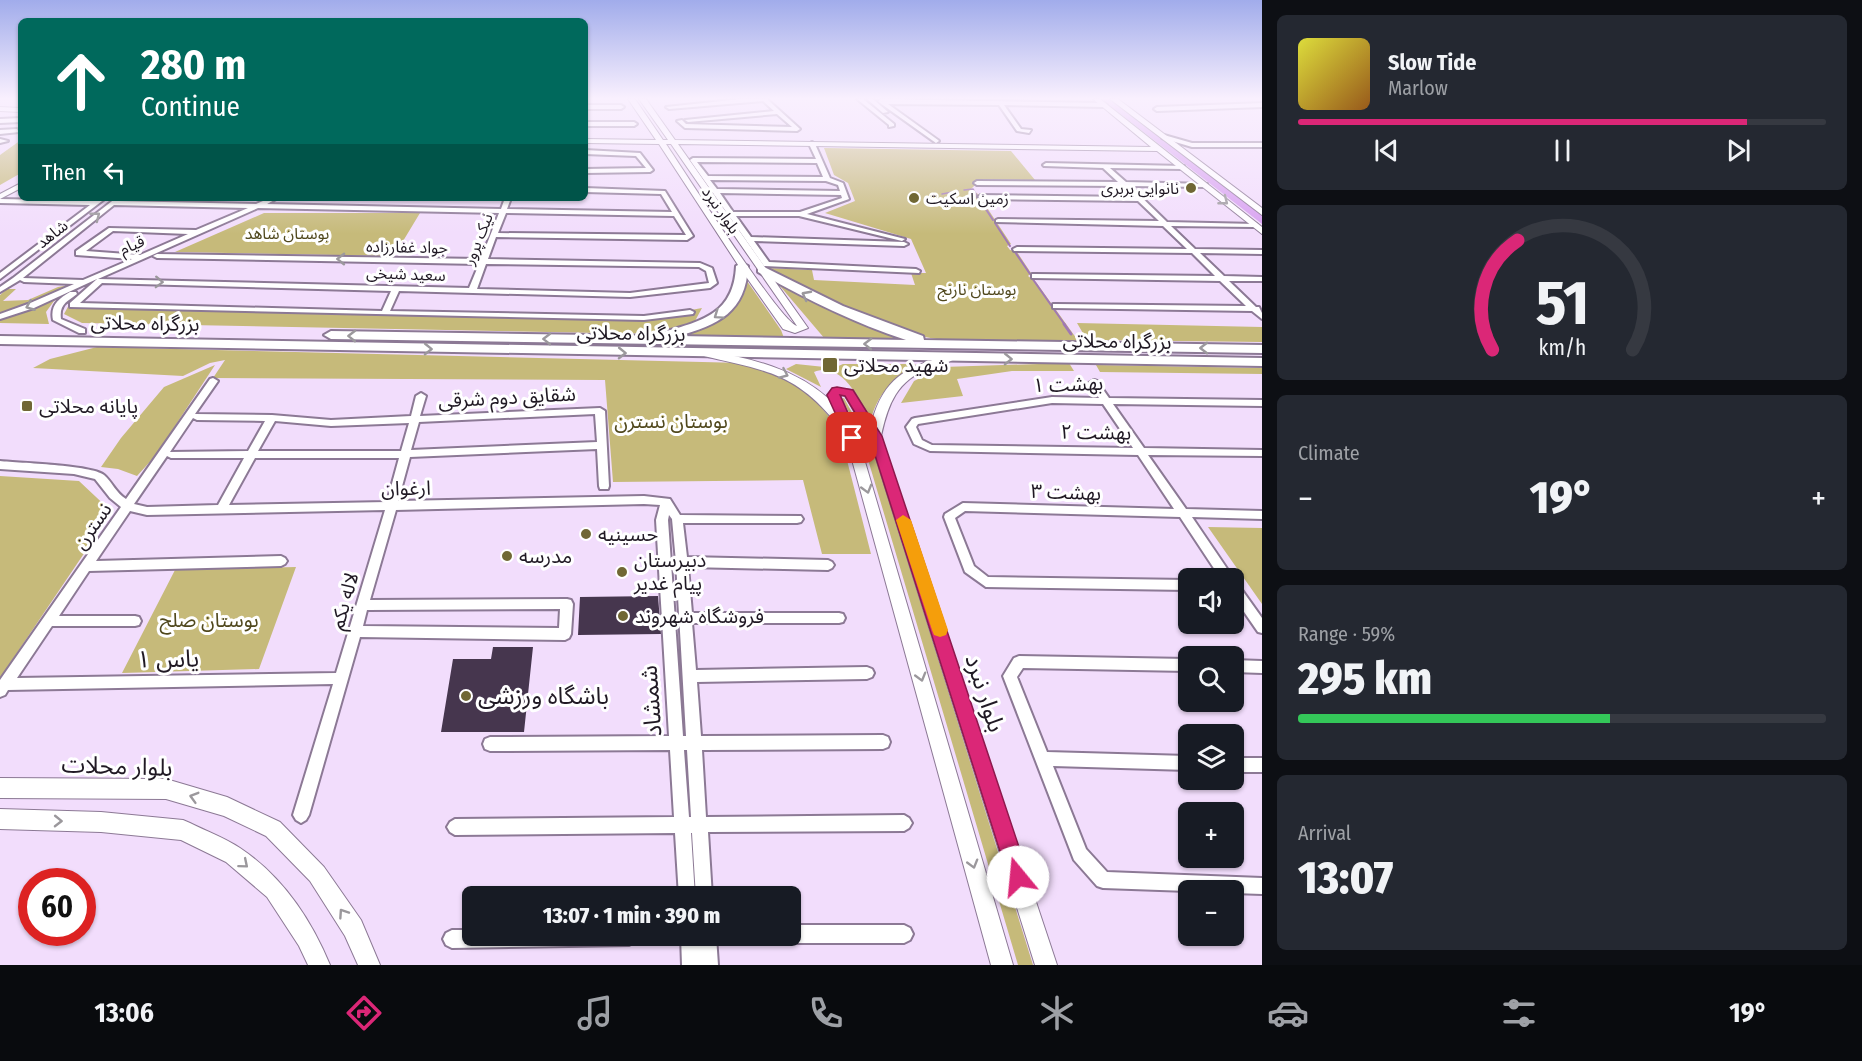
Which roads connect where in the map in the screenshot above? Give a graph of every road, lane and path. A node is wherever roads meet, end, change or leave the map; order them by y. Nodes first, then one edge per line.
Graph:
1 (640, 144) edge
2 (667, 144) edge
3 (670, 144) edge
4 (695, 144) edge
5 (812, 144) edge
6 (816, 144) edge
7 (1060, 144) edge
8 (1152, 144) edge
9 (1173, 144) edge
10 (1188, 144) edge
11 (1191, 145) junction
12 (1262, 145) edge
13 (1156, 147) junction
14 (1182, 151) junction
15 (588, 152) edge
16 (671, 156) junction
17 (683, 156) junction
18 (820, 161) junction
19 (1046, 165) dead end
20 (1105, 166) junction
21 (1182, 167) junction
22 (588, 171) edge
23 (706, 178) junction
24 (18, 179) edge
25 (827, 179) junction
26 (977, 183) dead end
27 (1125, 184) junction
28 (1204, 185) junction
29 (18, 186) edge
30 (0, 189) edge
31 (588, 190) edge
32 (716, 191) junction
33 (844, 193) junction
34 (981, 197) dead end
35 (0, 199) edge
36 (18, 199) edge
37 (1140, 199) junction
38 (99, 201) edge
39 (115, 201) edge
40 (140, 201) edge
41 (274, 201) edge
42 (278, 201) edge
43 (281, 201) edge
44 (462, 201) edge
45 (507, 201) edge
46 (257, 206) junction
47 (268, 207) junction
48 (309, 207) junction
49 (458, 210) junction
50 (504, 210) junction
51 (1262, 212) edge
52 (675, 214) junction
53 (733, 214) junction
54 (800, 214) junction
55 (998, 221) dead end
56 (1165, 224) junction
57 (1254, 225) junction
58 (1262, 231) edge
59 (198, 232) junction
60 (494, 235) junction
61 (751, 239) junction
62 (1017, 249) dead end
63 (1194, 251) junction
64 (1262, 252) edge
65 (157, 256) junction
66 (141, 257) junction
67 (483, 261) junction
68 (742, 266) junction
69 (765, 267) junction
70 (916, 271) dead end
71 (1035, 276) dead end
72 (0, 277) edge
73 (1222, 278) junction
74 (1262, 279) edge
75 (24, 280) dead end
76 (100, 281) junction
77 (80, 286) junction
78 (710, 286) joint
79 (396, 289) junction
80 (0, 290) edge
81 (472, 291) junction
82 (778, 292) junction
83 (762, 294) junction
84 (1056, 306) dead end
85 (1258, 309) edge
86 (690, 312) dead end
87 (385, 313) junction
88 (0, 317) edge
89 (1262, 317) edge
90 (0, 329) edge
91 (82, 331) junction
92 (248, 339) junction
93 (0, 340) edge
94 (307, 340) junction
95 (638, 341) junction
96 (939, 345) junction
97 (1118, 347) junction
98 (1180, 348) junction
99 (1262, 349) edge
100 (708, 354) junction
101 (950, 358) junction
102 (1129, 361) junction
103 (1190, 362) junction
104 (1262, 362) edge
105 (213, 381) dead end
106 (1094, 383) dead end
107 (421, 396) dead end
108 (1105, 400) junction
109 (1262, 403) edge
110 (197, 417) dead end
111 (272, 418) junction
112 (413, 420) junction
113 (876, 436) junction
114 (852, 438) junction
115 (602, 445) junction
116 (930, 448) joint
117 (1140, 451) junction
118 (1262, 453) edge
119 (171, 454) dead end
120 (252, 454) junction
121 (405, 454) junction
122 (0, 465) edge
123 (604, 486) dead end
124 (666, 502) junction
125 (126, 507) junction
126 (391, 507) junction
127 (221, 509) junction
128 (1183, 513) junction
129 (1262, 515) edge
130 (677, 519) junction
131 (797, 519) dead end
132 (280, 561) dead end
133 (682, 562) junction
134 (828, 565) dead end
135 (86, 566) junction
136 (1220, 568) edge
137 (1178, 585) edge
138 (1244, 602) edge
139 (363, 605) junction
140 (686, 618) junction
141 (839, 618) dead end
142 (48, 621) junction
143 (135, 621) dead end
144 (1262, 628) edge
145 (356, 632) junction
146 (1178, 665) edge
147 (1244, 666) edge
148 (1262, 667) edge
149 (867, 673) dead end
150 (690, 676) junction
151 (333, 678) dead end
152 (2, 688) edge
153 (883, 742) dead end
154 (490, 744) dead end
155 (678, 744) junction
156 (694, 744) junction
157 (1043, 759) junction
158 (1178, 763) edge
159 (1244, 765) edge
160 (1262, 765) edge
161 (0, 788) edge
162 (301, 815) dead end
163 (0, 819) edge
164 (699, 823) junction
165 (904, 823) dead end
166 (683, 824) junction
167 (455, 827) dead end
168 (686, 886) edge
169 (703, 886) edge
170 (1262, 886) edge
171 (801, 934) edge
172 (904, 934) dead end
173 (452, 939) dead end
174 (462, 939) edge
175 (691, 946) edge
176 (708, 946) edge
177 (319, 965) edge
178 (369, 965) edge
179 (692, 965) edge
180 (709, 965) edge
181 (1002, 965) edge
182 (1046, 965) edge

1 - 16 main road
2 - 16 main road, بلوار نبرد
3 - 17 main road, بلوار نبرد
4 - 17 main road
5 - 18 street
6 - 13 main road
7 - 13 main road
8 - 13 main road
9 - 14 main road
10 - 11 street
11 - 12 street
11 - 14 street
13 - 21 main road
14 - 51 main road
15 - 22 street
16 - 68 main road, بلوار نبرد
17 - 69 main road, بلوار نبرد
18 - 23 street
18 - 25 street
19 - 20 street
20 - 21 street
20 - 27 street
21 - 28 main road
23 - 25 street
23 - 32 street
24 - 30 main road
25 - 33 street
26 - 27 street
27 - 28 street
27 - 37 street
28 -> 57 main road
29 - 35 main road
31 - 52 street
32 - 33 street
32 - 53 street
33 - 54 street
34 - 37 street
35 - 36 street
37 - 56 street
38 - 72 street, شاهد
80 -> 39 street, شاهد
40 - 46 street
41 - 46 street, قیام
42 - 47 street, قیام
43 - 48 street
44 - 49 street
45 - 50 street, نیک پرور
46 - 47 street
46 - 59 street, قیام
47 - 48 street
47 - 65 street, قیام
48 - 49 street
49 - 50 street
50 - 52 street
50 - 60 street, نیک پرور
52 - 60 street
53 - 54 street
53 - 61 street
54 - 61 street
55 - 56 street
56 - 57 street
56 - 63 street
57 - 58 main road
59 - 66 street, قیام
59 - 66 street
60 - 67 street, نیک پرور
61 - 69 street
62 - 63 street
63 - 64 street
63 - 73 street
67 -> 65 street, جواد غفارزاده
65 - 76 street, قیام
66 - 77 street, قیام
67 - 78 street, جواد غفارزاده
67 - 81 street, نیک پرور
68 - 83 main road, بلوار نبرد
68 -> 95 highway
69 - 70 street
69 - 82 main road, بلوار نبرد
96 -> 69 highway
71 - 73 street
73 - 74 street
73 - 85 street
75 - 77 street
76 - 77 street, قیام
76 -> 79 street, سعید شیخی
76 - 87 street
77 -> 88 street, قیام
77 - 91 street, قیام
78 - 81 street, سعید شیخی
79 - 81 street, سعید شیخی
79 - 87 street
82 - 83 main road
82 - 83 main road, بلوار نبرد
84 - 85 street
85 - 89 street
86 - 87 street
90 - 91 highway, بزرگراه محلاتی
91 - 92 highway, بزرگراه محلاتی
92 - 93 highway, بزرگراه محلاتی
92 - 94 highway, بزرگراه محلاتی
95 -> 94 highway, بزرگراه محلاتی
94 -> 100 highway, بزرگراه محلاتی
96 -> 95 highway, بزرگراه محلاتی
96 - 97 highway, بزرگراه محلاتی
97 - 98 highway, بزرگراه محلاتی
97 - 102 highway
99 -> 98 highway, بزرگراه محلاتی
98 - 103 highway
100 - 101 highway, بزرگراه محلاتی
100 -> 114 main road
101 -> 102 highway, بزرگراه محلاتی
101 - 113 main road
102 - 103 highway, بزرگراه محلاتی
103 - 104 highway, بزرگراه محلاتی
105 - 125 street, نسترن
106 - 108 street
107 - 112 street, لاله یکم
108 - 109 street, بهشت ۱
108 - 116 street, بهشت ۱
108 - 117 street
110 - 111 street
111 - 112 street
111 - 120 street
112 - 115 street, شقایق دوم شرقی
112 - 121 street, لاله یکم
113 - 114 main road
113 - 182 main road, بلوار نبرد
114 -> 181 main road
115 - 121 street
115 - 123 street, شقایق دوم شرقی
116 - 117 street, بهشت ۲
117 - 118 street, بهشت ۲
117 - 128 street
119 - 120 street
120 - 121 street
120 - 127 street
121 - 126 street, لاله یکم
122 - 125 street
124 - 126 street, ارغوان
124 - 130 street
124 - 155 street, شمشاد
125 - 127 street, ارغوان
125 - 135 street, نسترن
126 - 127 street, ارغوان
126 - 139 street, لاله یکم
128 - 129 street, بهشت ۳
128 - 136 street
128 - 137 street, بهشت ۳
130 - 131 street
130 - 133 street, شمشاد
132 - 135 street
133 - 134 street
133 - 140 street, شمشاد
135 - 142 street, نسترن
138 - 144 street
139 - 145 street, لاله یکم
139 - 145 street
140 - 141 street
140 - 150 street, شمشاد
142 - 143 street
142 - 152 street, نسترن
145 - 162 street, لاله یکم
146 - 157 street
147 - 148 street
149 - 150 street
150 - 156 street, شمشاد
151 - 152 street, یاس ۱
153 - 156 street
154 - 155 street
155 - 156 street
155 - 166 street, شمشاد
156 - 164 street, شمشاد
157 - 158 street
157 - 170 street
159 - 160 street
178 -> 161 main road, بلوار محلات
163 -> 177 main road
164 - 165 street
164 - 166 street
164 - 169 street, شمشاد
166 - 167 street
166 - 168 street, شمشاد
171 - 172 street
173 - 174 street
175 - 179 street
176 - 180 street

